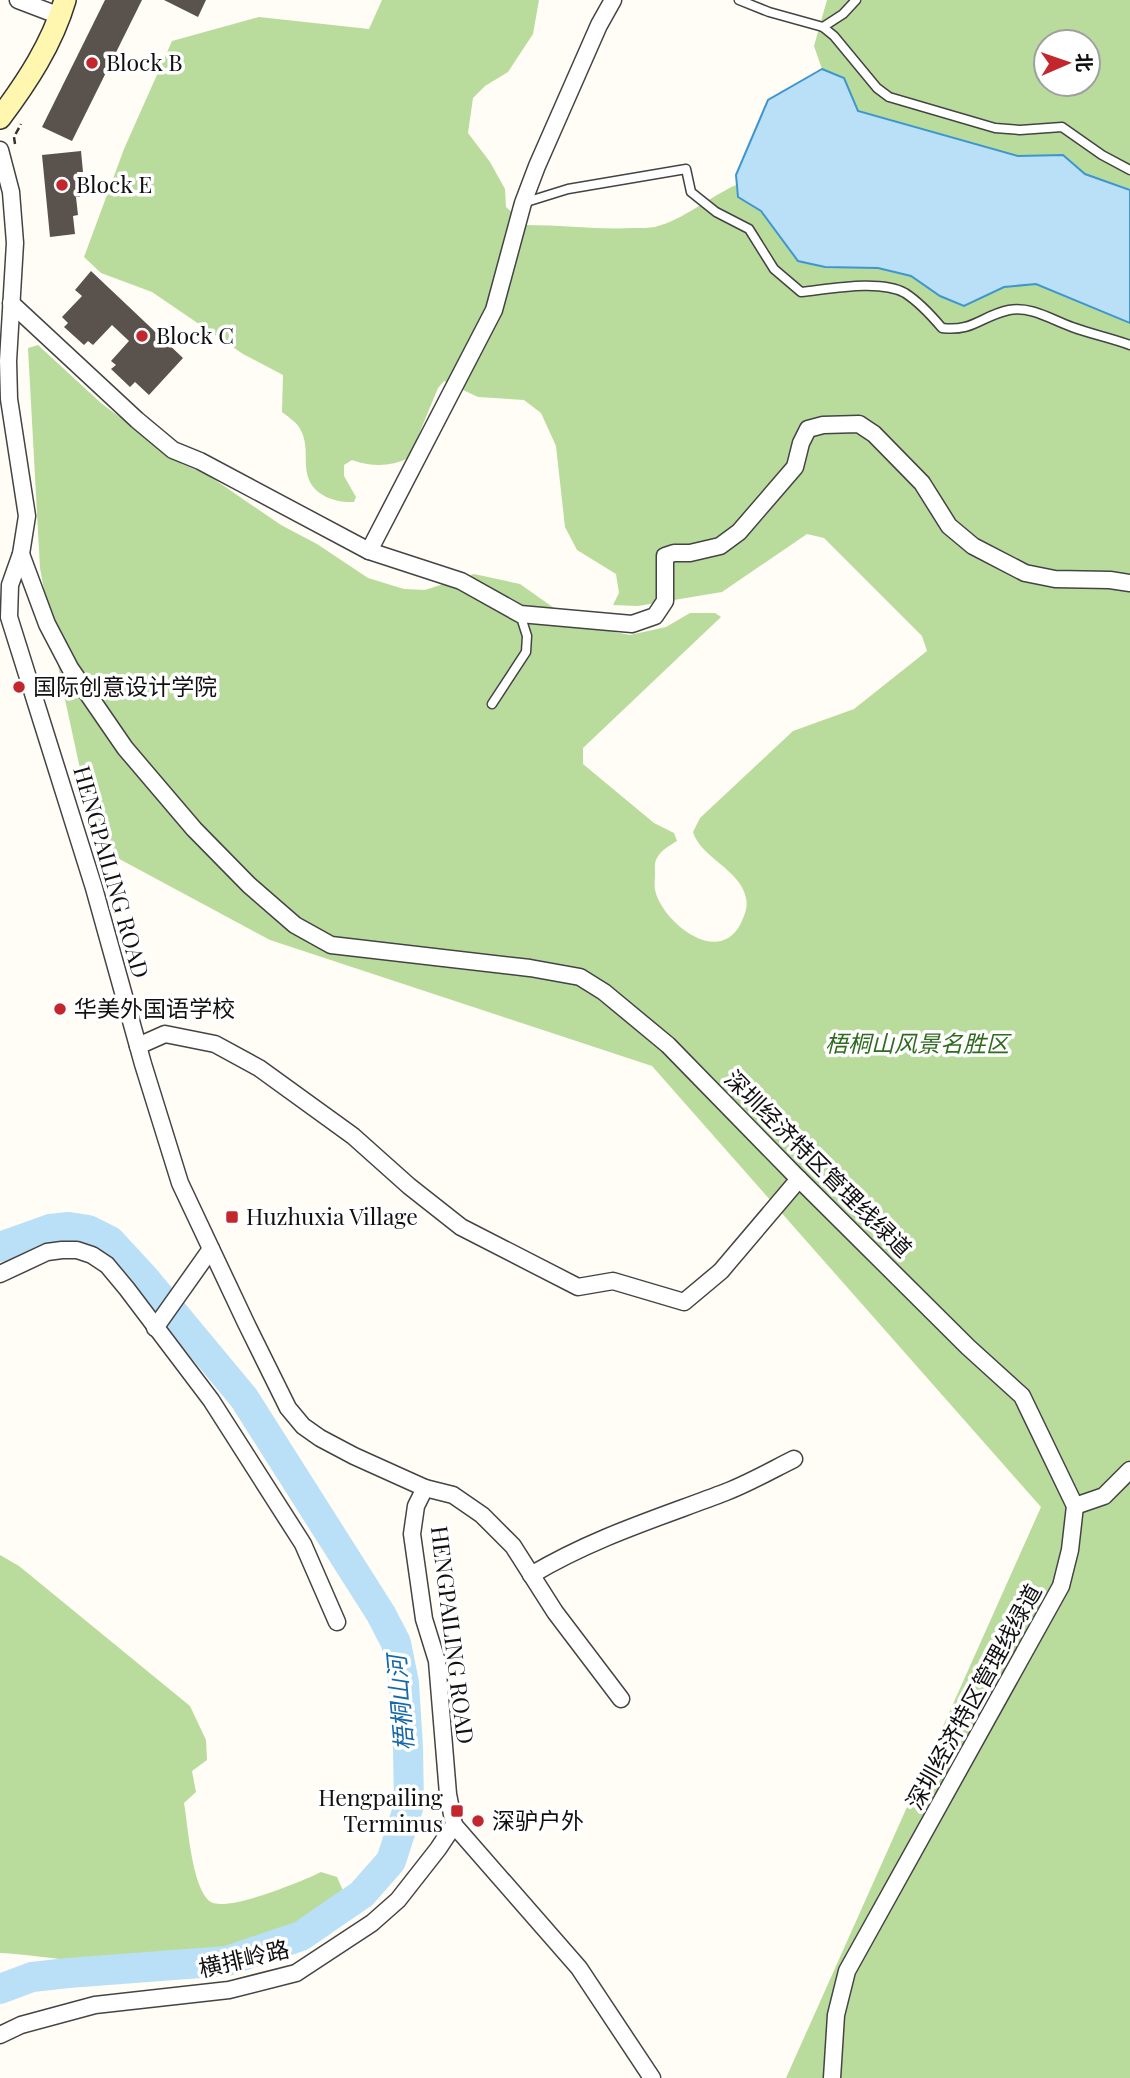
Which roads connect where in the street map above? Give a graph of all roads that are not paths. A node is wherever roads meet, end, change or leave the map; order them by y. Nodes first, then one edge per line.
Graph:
1 (18, 0) edge
2 (613, 0) edge
3 (739, 0) edge
4 (856, 0) edge
5 (63, 8) edge
6 (823, 27) junction
7 (10, 121) edge
8 (8, 149) edge
9 (1130, 170) edge
10 (523, 203) junction
11 (11, 303) junction
12 (1130, 345) edge
13 (369, 551) junction
14 (21, 554) junction
15 (1130, 583) edge
16 (520, 614) junction
17 (492, 704) dead end
18 (138, 1046) junction
19 (799, 1179) junction
20 (211, 1249) junction
21 (0, 1274) edge
22 (155, 1328) junction
23 (794, 1459) dead end
24 (1130, 1470) edge
25 (425, 1488) junction
26 (1075, 1506) junction
27 (531, 1575) junction
28 (337, 1622) dead end
29 (621, 1699) dead end
30 (454, 1825) junction
31 (0, 2035) edge
32 (652, 2078) edge
33 (832, 2078) edge

1 - 5 street
2 - 10 street
3 - 6 lane
4 - 6 lane
5 - 7 main road
6 - 9 lane
8 - 11 street, HENGPAILING ROAD
10 - 12 lane
10 - 13 street
11 - 13 street
11 - 14 street, HENGPAILING ROAD
13 - 16 street
14 - 18 street, HENGPAILING ROAD
14 - 19 street, 深圳经济特区管理线绿道
15 - 16 street
16 - 17 lane
18 - 19 street
18 - 20 street, HENGPAILING ROAD
19 - 26 street, 深圳经济特区管理线绿道
20 - 22 street
20 - 25 street, HENGPAILING ROAD
21 - 22 street
22 - 28 street
23 - 27 street
24 - 26 street
25 - 27 street, HENGPAILING ROAD
25 - 30 street
26 - 33 street, 深圳经济特区管理线绿道
27 - 29 street, HENGPAILING ROAD
30 - 31 street, 横排岭路
30 - 32 street

